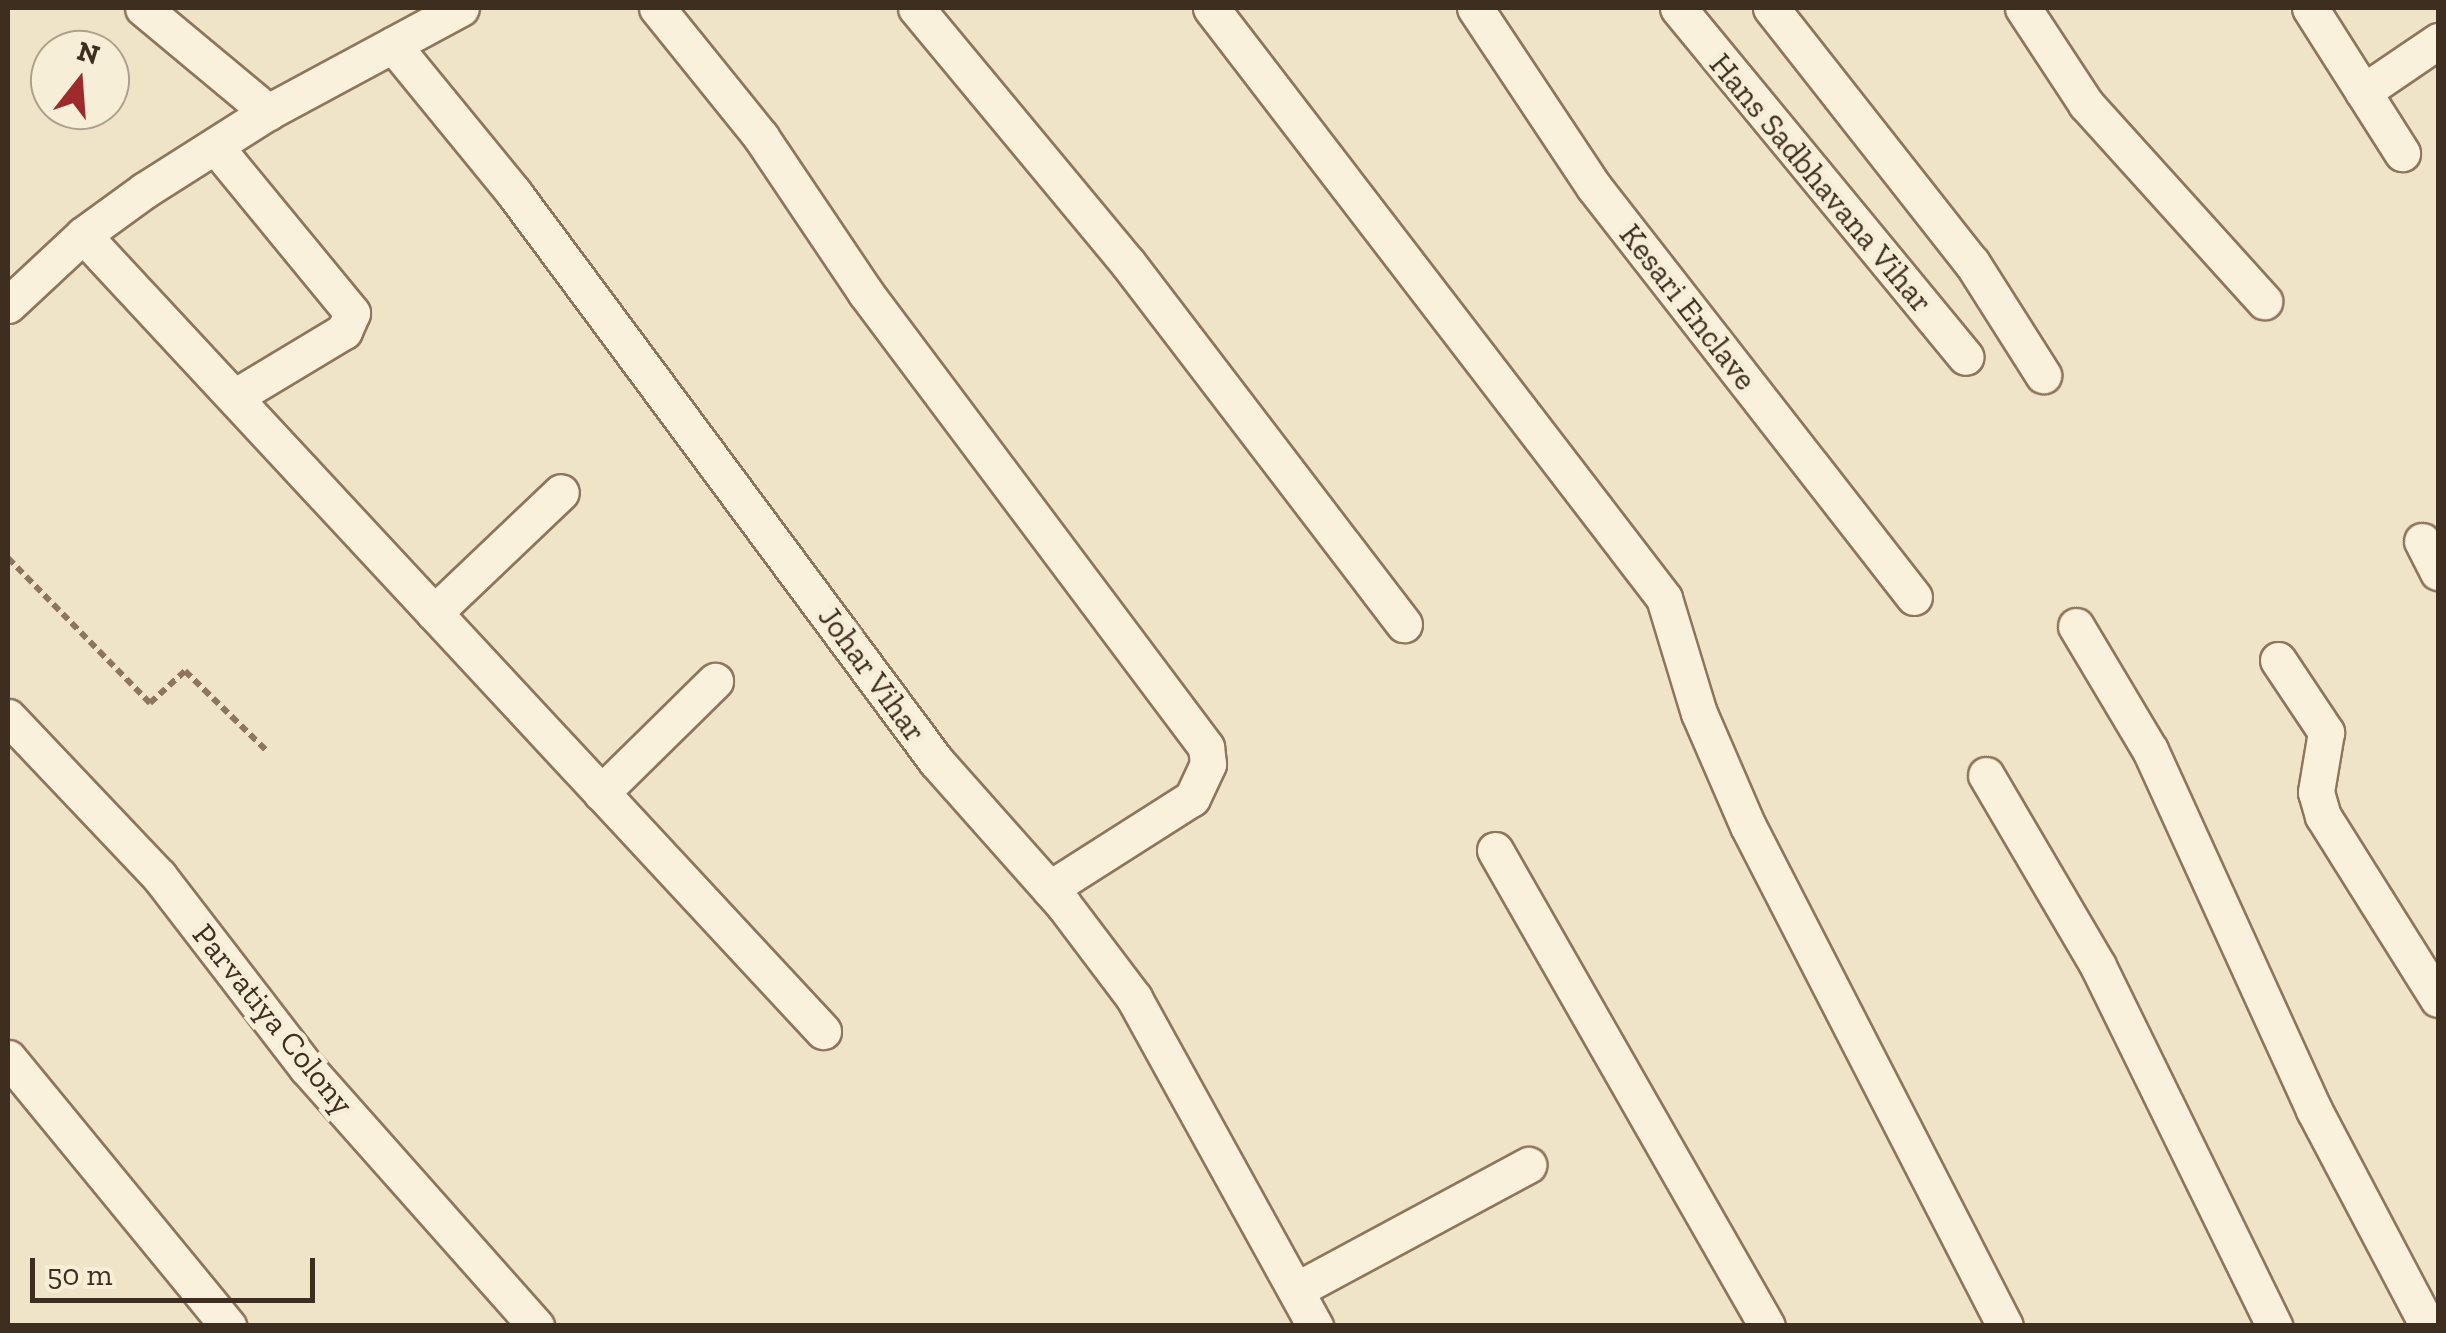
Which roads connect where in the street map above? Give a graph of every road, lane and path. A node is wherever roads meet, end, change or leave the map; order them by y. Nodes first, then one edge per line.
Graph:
1 (143, 8) edge
2 (461, 8) edge
3 (657, 8) edge
4 (916, 8) edge
5 (1211, 8) edge
6 (1475, 8) edge
7 (1678, 8) edge
8 (1771, 8) edge
9 (2023, 8) edge
10 (2310, 8) edge
11 (2438, 42) edge
12 (393, 45) junction
13 (2363, 92) junction
14 (268, 112) junction
15 (215, 146) junction
16 (2402, 153) dead end
17 (83, 235) junction
18 (14, 288) edge
19 (2264, 301) dead end
20 (1966, 357) dead end
21 (2043, 375) dead end
22 (234, 397) junction
23 (562, 492) dead end
24 (2422, 540) dead end
25 (8, 558) edge
26 (2438, 572) edge
27 (1914, 597) dead end
28 (434, 612) junction
29 (1404, 624) dead end
30 (2076, 626) dead end
31 (2278, 660) dead end
32 (714, 681) dead end
33 (8, 716) edge
34 (268, 752) dead end
35 (1986, 776) dead end
36 (601, 793) junction
37 (1495, 850) dead end
38 (1049, 889) junction
39 (2438, 999) edge
40 (823, 1032) dead end
41 (8, 1058) edge
42 (1528, 1164) dead end
43 (1296, 1290) junction
44 (228, 1326) edge
45 (536, 1326) edge
46 (1315, 1326) edge
47 (1767, 1326) edge
48 (2005, 1326) edge
49 (2274, 1326) edge
50 (2428, 1326) edge

1 - 14 street
2 - 12 street
3 - 38 street
4 - 29 street
5 - 48 street
6 - 27 street, Kesari Enclave
7 - 20 street, Hans Sadbhavana Vihar
8 - 21 street
9 - 19 street
10 - 13 street
11 - 13 street
12 - 14 street
12 - 38 street, Johar Vihar
13 - 16 street
14 - 15 street
15 - 17 street
15 - 22 street
17 - 18 street
17 - 22 street
22 - 28 street
23 - 28 street
24 - 26 street
25 - 34 path
28 - 36 street
30 - 50 street
31 - 39 street
32 - 36 street
33 - 45 street, Parvatiya Colony
35 - 49 street
36 - 40 street
37 - 47 street
38 - 43 street, Johar Vihar
41 - 44 street
42 - 43 street
43 - 46 street, Johar Vihar

